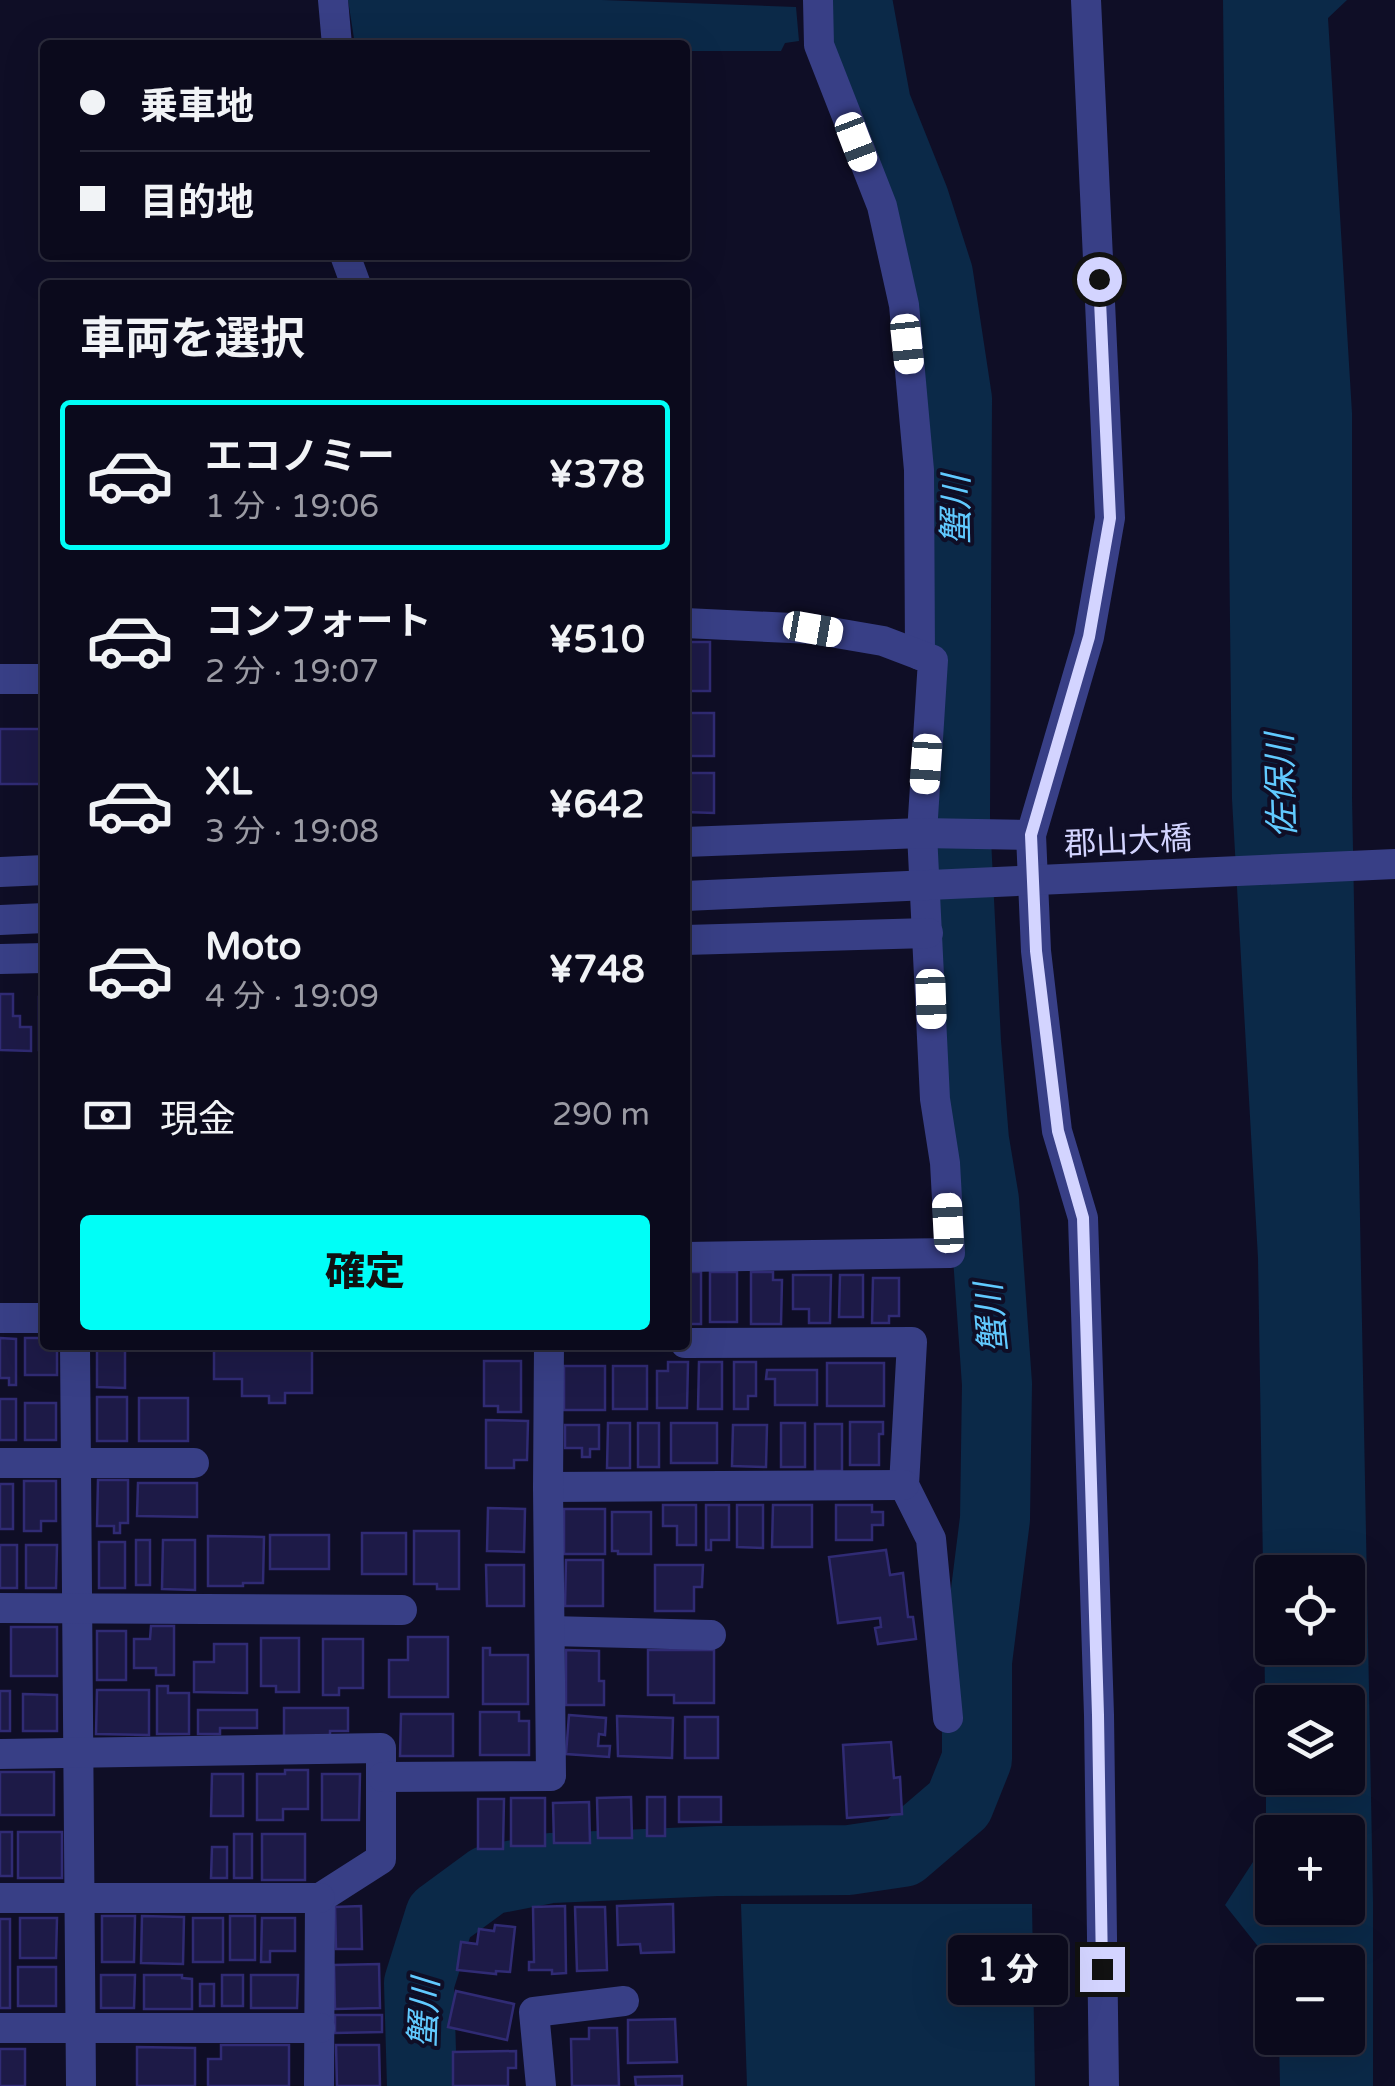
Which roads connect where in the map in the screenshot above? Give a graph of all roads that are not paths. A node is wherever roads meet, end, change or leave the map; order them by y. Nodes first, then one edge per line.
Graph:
1 (333, 0) edge
2 (818, 0) edge
3 (1086, 0) edge
4 (337, 40) edge
5 (690, 623) edge
6 (920, 655) junction
7 (40, 678) edge
8 (0, 679) edge
9 (922, 833) junction
10 (1031, 835) junction
11 (690, 842) edge
12 (1395, 864) edge
13 (40, 870) edge
14 (0, 872) edge
15 (690, 896) edge
16 (40, 918) edge
17 (0, 920) edge
18 (928, 933) junction
19 (690, 940) edge
20 (40, 958) edge
21 (0, 959) edge
22 (690, 1256) edge
23 (0, 1318) edge
24 (40, 1318) edge
25 (690, 1343) edge
26 (75, 1350) edge
27 (549, 1350) edge
28 (0, 1462) edge
29 (76, 1463) junction
30 (194, 1463) dead end
31 (904, 1485) junction
32 (548, 1486) junction
33 (0, 1608) edge
34 (78, 1609) junction
35 (402, 1610) dead end
36 (550, 1632) junction
37 (711, 1635) dead end
38 (948, 1718) dead end
39 (0, 1754) edge
40 (78, 1754) junction
41 (383, 1778) junction
42 (0, 1898) edge
43 (80, 1898) junction
44 (320, 1898) junction
45 (624, 2001) dead end
46 (0, 2028) edge
47 (320, 2028) junction
48 (82, 2029) junction
49 (82, 2086) edge
50 (320, 2086) edge
51 (541, 2086) edge
52 (1104, 2086) edge

1 - 4 street
2 - 6 street
3 - 10 street
5 - 6 street
6 - 9 street
7 - 8 street
9 - 10 street
9 - 11 street
9 - 18 street
10 - 52 street
12 - 15 street, 郡山大橋, bridge
13 - 14 street
16 - 17 street
18 - 19 street
18 - 22 street
20 - 21 street
23 - 24 street
25 - 31 street
26 - 29 street
27 - 32 street
28 - 29 street
29 - 30 street
29 - 34 street
31 - 32 street
31 - 38 street
32 - 36 street
33 - 34 street
34 - 35 street
34 - 40 street
36 - 37 street
36 - 41 street
39 - 40 street
40 - 41 street
40 - 43 street
41 - 44 street
42 - 43 street
43 - 44 street
43 - 48 street
44 - 47 street
45 - 51 street
46 - 48 street
47 - 48 street
47 - 50 street
48 - 49 street

